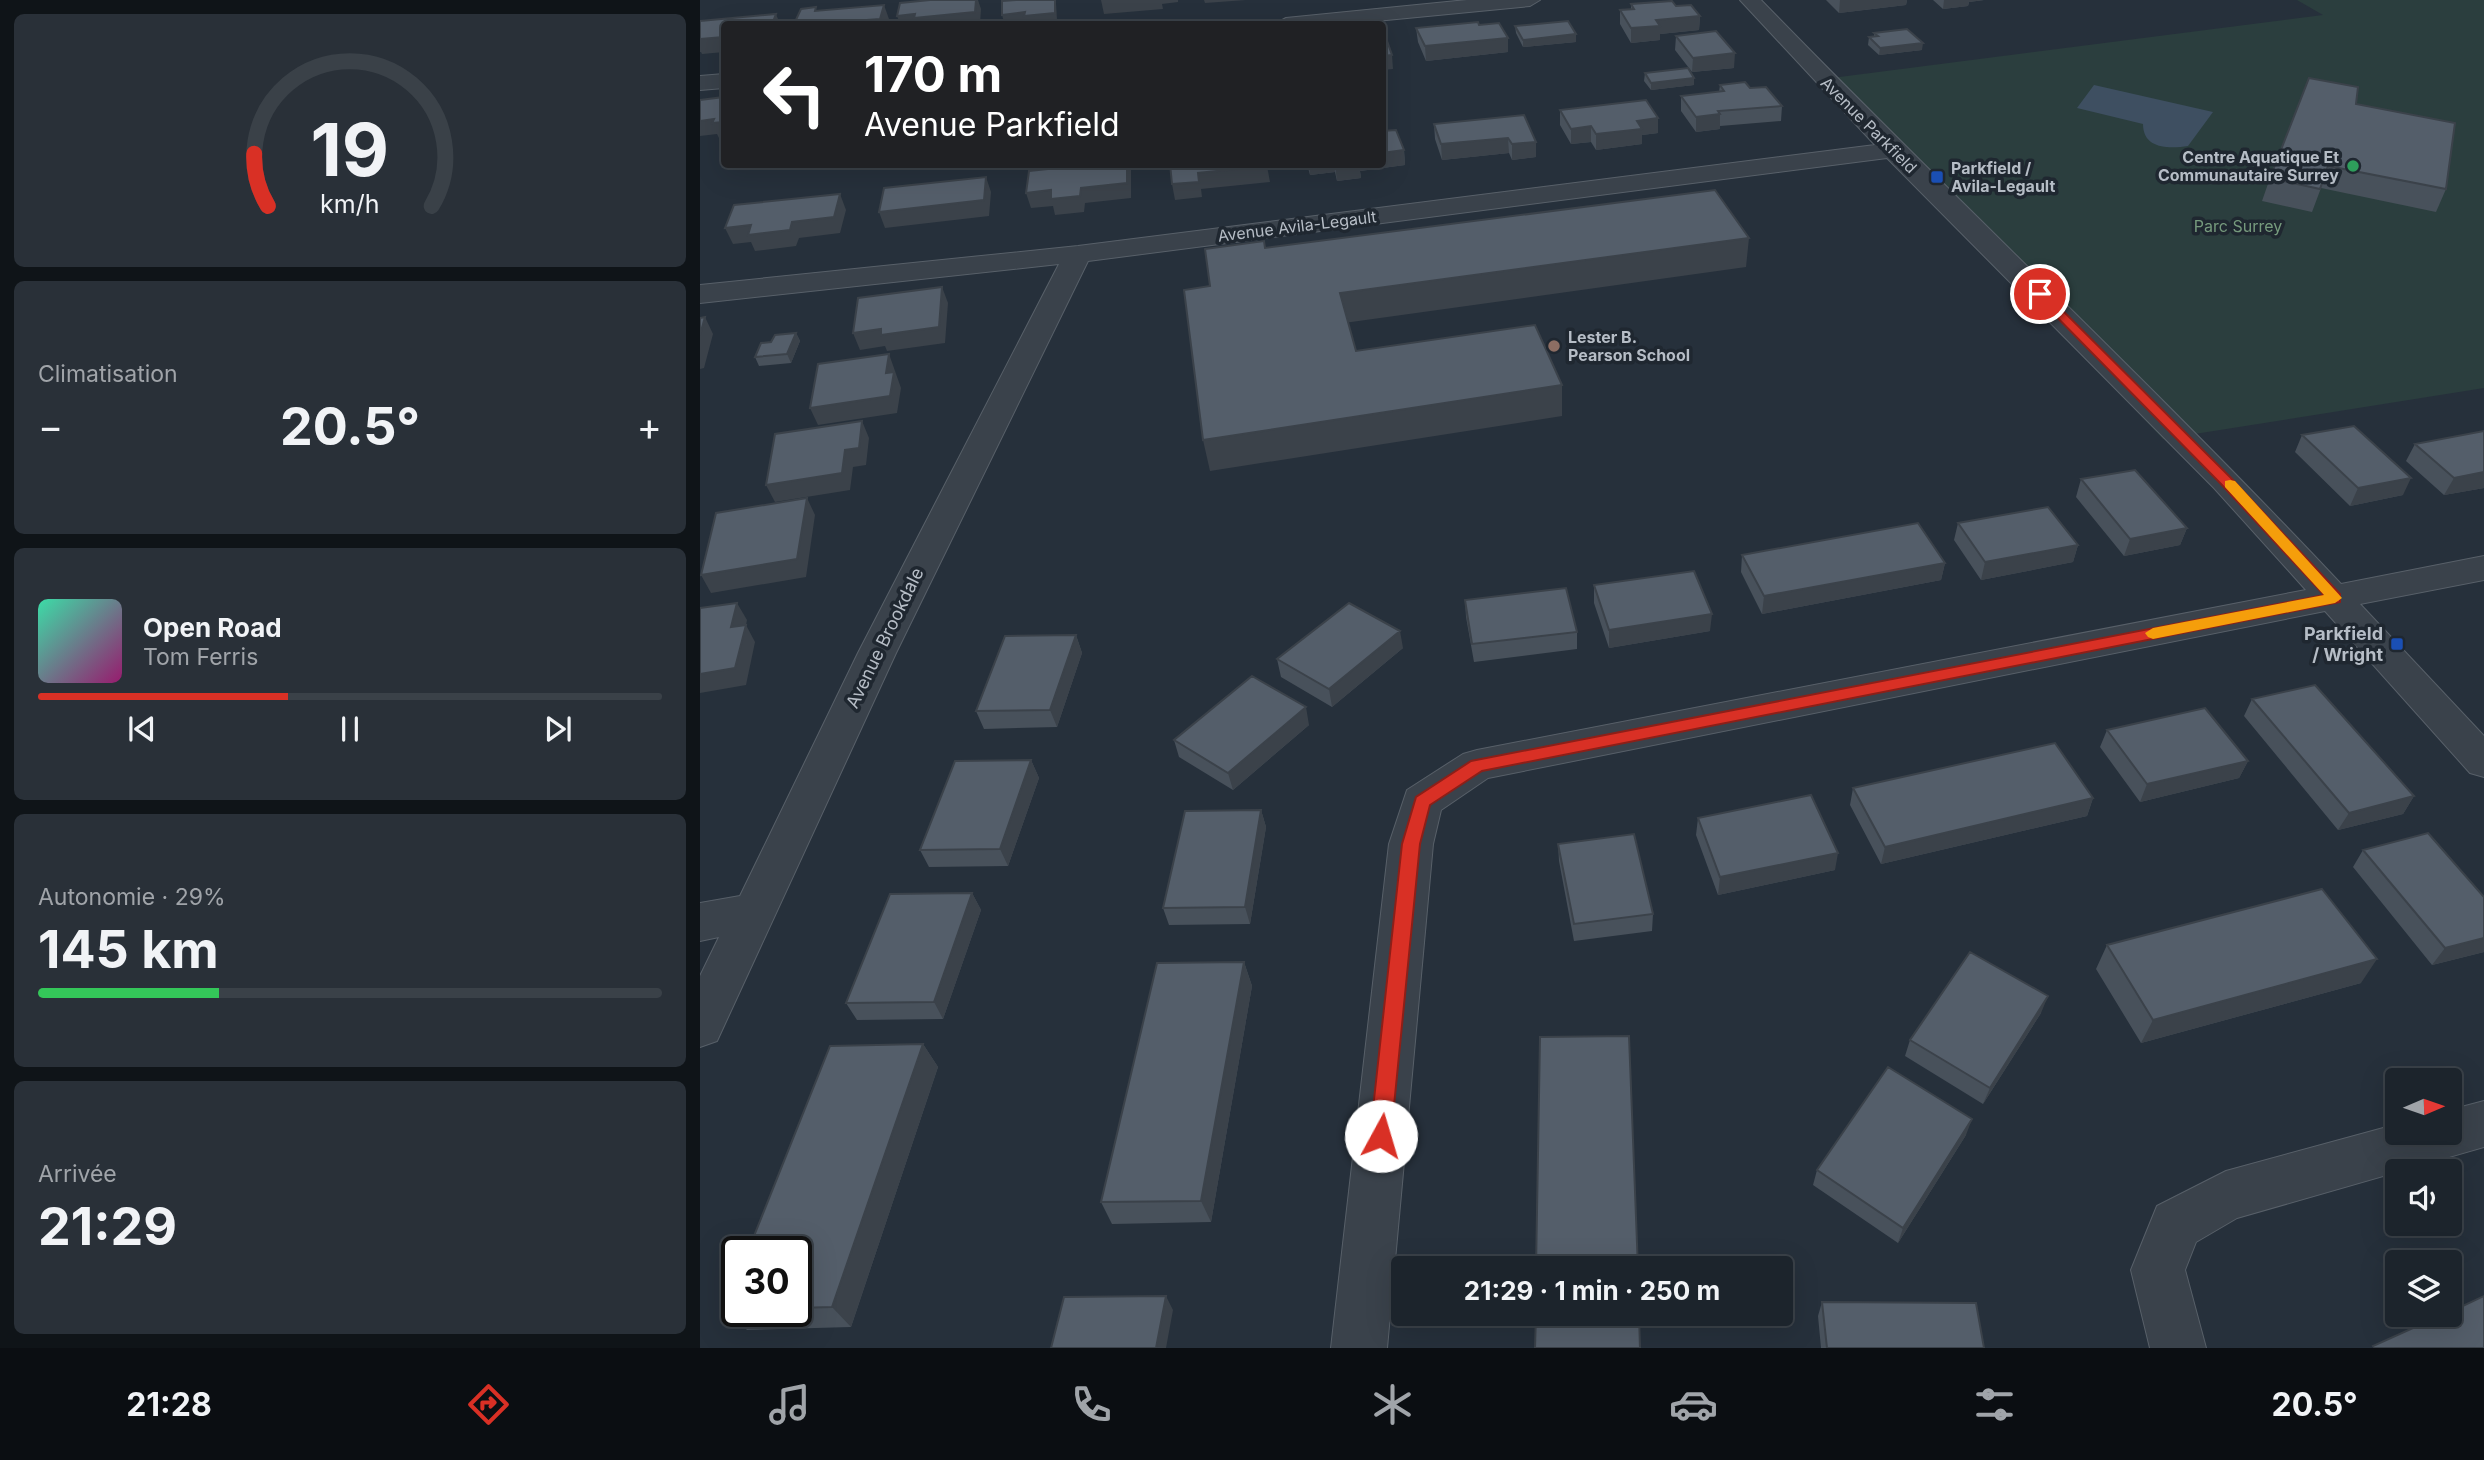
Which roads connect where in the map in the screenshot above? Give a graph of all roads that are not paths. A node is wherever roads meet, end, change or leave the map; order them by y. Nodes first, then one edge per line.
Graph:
1 (1530, 0) edge
2 (1751, 0) edge
3 (1316, 21) edge
4 (721, 81) edge
5 (700, 83) edge
6 (1893, 150) junction
7 (1078, 254) junction
8 (700, 294) edge
9 (2484, 568) edge
10 (2335, 598) junction
11 (2484, 762) edge
12 (755, 911) junction
13 (700, 922) edge
14 (700, 1026) edge
15 (2484, 1124) edge
16 (1359, 1348) edge
17 (2178, 1348) edge

1 - 3 street
2 - 6 street, Avenue Parkfield
4 - 5 street
6 - 7 street, Avenue Avila-Legault
6 - 10 street, Avenue Parkfield
7 - 8 street, Avenue Avila-Legault
7 - 12 street, Avenue Brookdale
9 - 10 street
10 - 11 street, Avenue Parkfield
10 - 16 street
12 - 13 street
12 - 14 street, Avenue Brookdale
15 - 17 street

